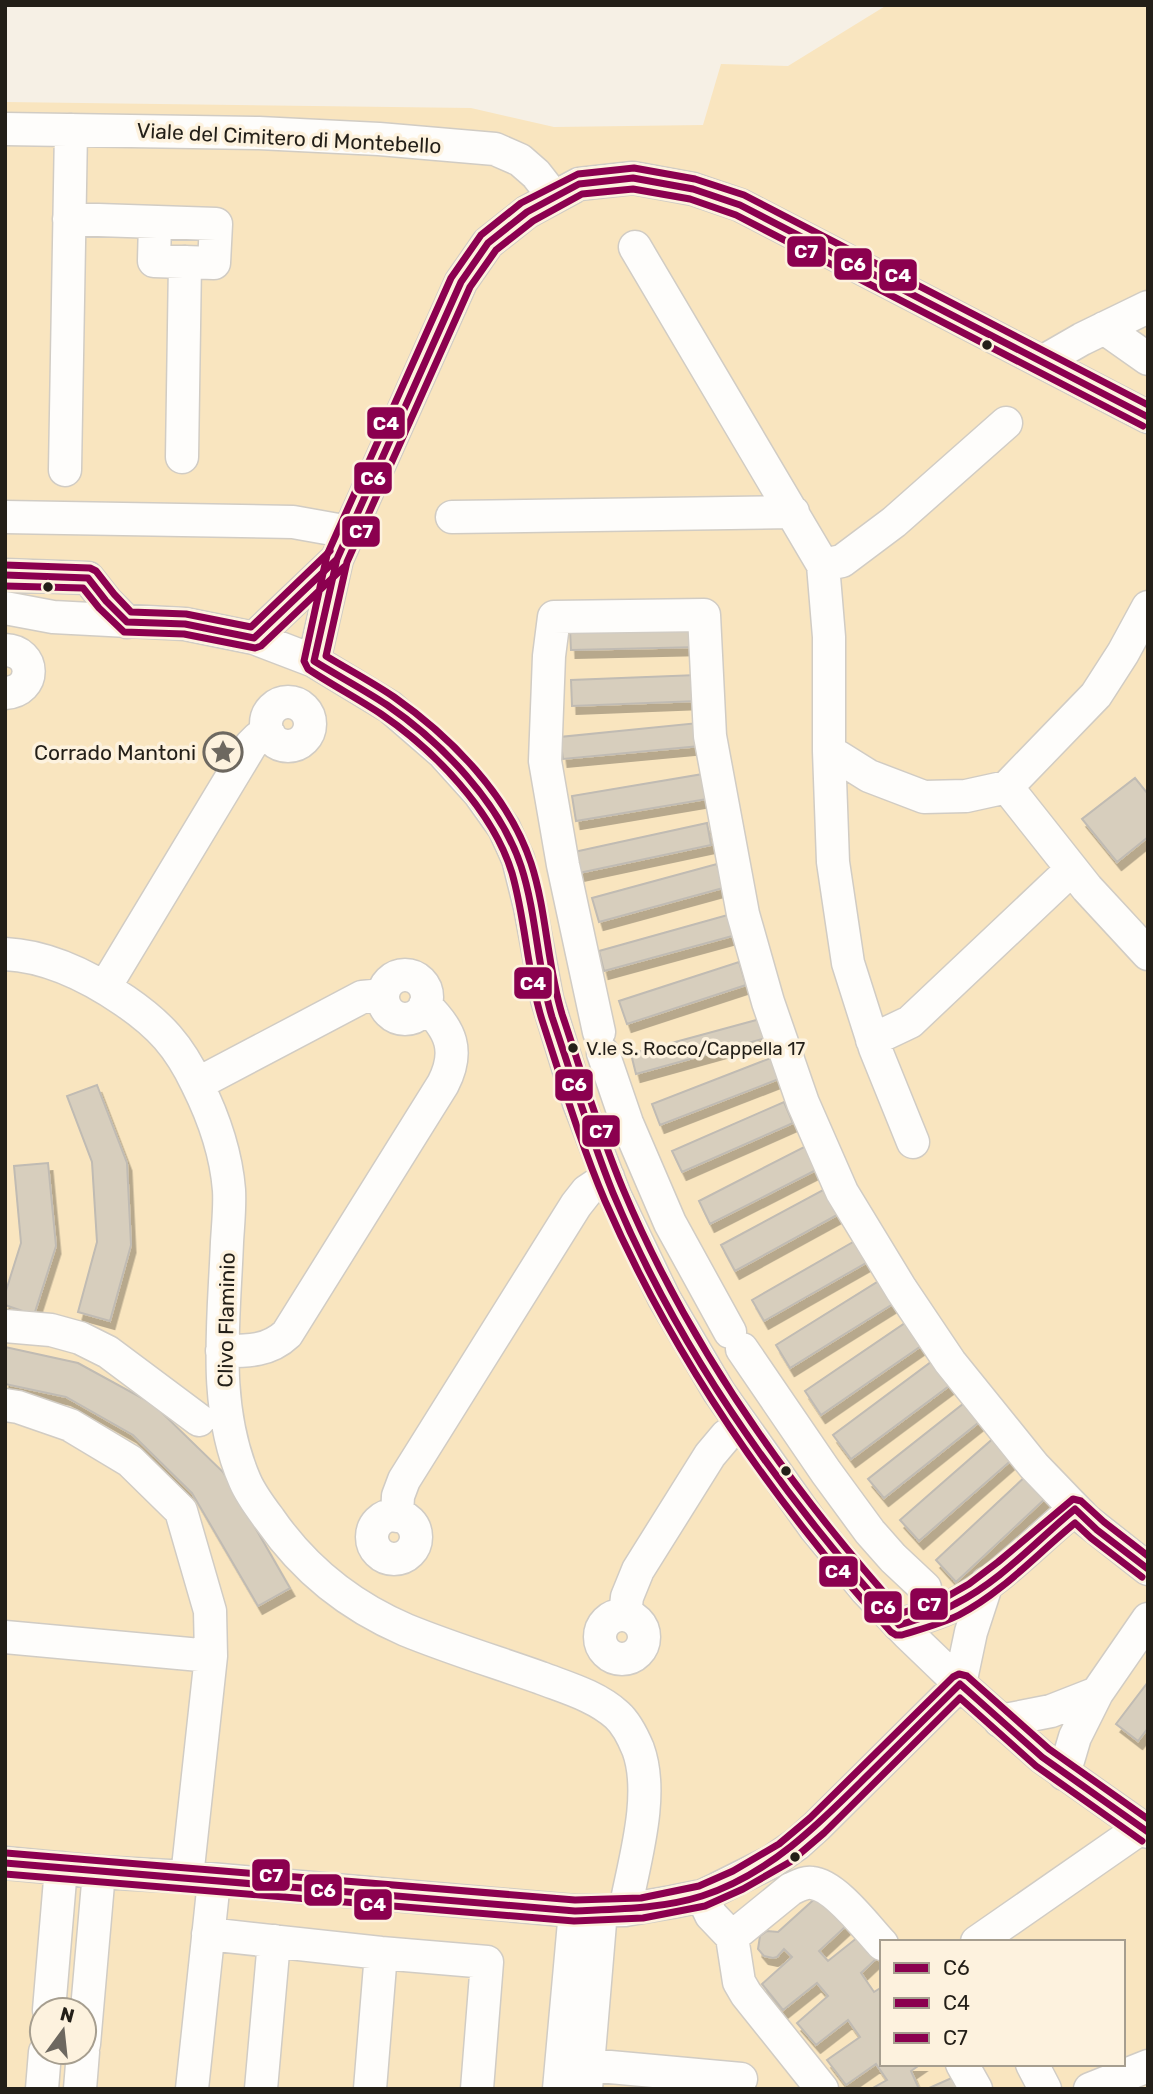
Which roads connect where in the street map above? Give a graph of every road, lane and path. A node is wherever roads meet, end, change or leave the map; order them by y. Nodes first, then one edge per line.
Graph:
1 (5, 129) edge
2 (71, 130) junction
3 (554, 197) junction
4 (69, 219) junction
5 (155, 222) junction
6 (635, 247) dead end
7 (185, 262) junction
8 (1148, 307) edge
9 (1104, 328) junction
10 (1148, 359) edge
11 (1042, 362) junction
12 (1148, 417) edge
13 (1006, 423) dead end
14 (182, 457) dead end
15 (65, 470) dead end
16 (793, 512) junction
17 (5, 517) edge
18 (452, 517) dead end
19 (343, 545) junction
20 (823, 565) junction
21 (5, 575) edge
22 (1148, 607) edge
23 (5, 608) edge
24 (127, 622) junction
25 (254, 638) junction
26 (5, 650) edge
27 (314, 661) junction
28 (5, 693) edge
29 (269, 734) dead end
30 (829, 751) junction
31 (1007, 787) junction
32 (518, 859) junction
33 (563, 865) junction
34 (1072, 869) junction
35 (5, 954) edge
36 (1148, 954) edge
37 (105, 987) junction
38 (873, 1040) junction
39 (197, 1084) junction
40 (913, 1142) dead end
41 (608, 1177) junction
42 (674, 1229) junction
43 (638, 1244) junction
44 (5, 1326) edge
45 (222, 1351) junction
46 (5, 1405) edge
47 (200, 1420) dead end
48 (741, 1425) junction
49 (1074, 1509) junction
50 (397, 1516) dead end
51 (863, 1522) junction
52 (829, 1545) junction
53 (1148, 1569) edge
54 (987, 1583) junction
55 (925, 1588) dead end
56 (625, 1615) dead end
57 (1148, 1619) edge
58 (899, 1625) junction
59 (5, 1637) edge
60 (211, 1656) junction
61 (960, 1685) junction
62 (1097, 1693) junction
63 (1000, 1721) junction
64 (1064, 1774) junction
65 (1145, 1830) edge
66 (5, 1863) edge
67 (61, 1868) junction
68 (99, 1872) junction
69 (200, 1879) junction
70 (702, 1896) junction
71 (600, 1911) junction
72 (208, 1934) junction
73 (732, 1937) junction
74 (980, 1940) edge
75 (274, 1941) junction
76 (880, 1942) edge
77 (381, 1953) junction
78 (50, 1996) edge
79 (88, 1996) edge
80 (44, 2066) edge
81 (82, 2066) edge
82 (963, 2066) edge
83 (1033, 2066) edge
84 (1148, 2066) edge
85 (741, 2075) edge
86 (587, 2077) edge
87 (42, 2089) edge
88 (80, 2089) edge
89 (192, 2089) edge
90 (261, 2089) edge
91 (370, 2089) edge
92 (477, 2089) edge
93 (559, 2089) edge
94 (822, 2089) edge
95 (976, 2089) edge
96 (1045, 2089) edge
97 (1090, 2089) edge

1 - 2 lane, Viale del Cimitero di Montebello
2 - 3 lane, Viale del Cimitero di Montebello
2 - 4 lane
3 - 11 lane
3 - 19 lane
4 - 5 lane
4 - 15 lane
5 - 7 lane
5 - 7 lane
6 - 16 lane
7 - 14 lane
8 - 9 lane
9 - 10 lane
9 - 11 lane
11 - 12 lane
13 - 20 lane
16 - 18 lane
16 - 20 lane
17 - 19 lane
19 - 25 lane
19 - 27 lane
20 - 30 lane
21 - 24 lane
22 - 31 lane
23 - 24 lane
24 - 25 lane
25 - 27 lane
26 - 28 lane
27 - 32 lane
29 - 37 lane
30 - 31 lane
30 - 38 lane
31 - 34 lane
32 - 33 lane
32 - 41 lane
33 - 42 lane
33 - 49 lane
34 - 36 lane
34 - 38 lane
35 - 37 lane, Clivo Flaminio
37 - 39 lane, Clivo Flaminio
38 - 40 lane
39 - 45 lane, Clivo Flaminio
39 - 45 lane
41 - 43 lane
41 - 50 lane
42 - 43 lane
42 - 51 lane
43 - 48 lane
44 - 47 lane
45 - 71 lane, Clivo Flaminio
46 - 60 lane
48 - 52 lane
48 - 56 lane
49 - 53 lane
49 - 54 lane
51 - 52 lane
51 - 55 lane
52 - 58 lane
54 - 58 lane
54 - 61 lane
57 - 62 lane
58 - 61 lane
59 - 60 lane
60 - 69 lane
61 - 63 lane
61 - 70 lane
62 - 63 lane
62 - 64 lane
63 - 64 lane
64 - 65 lane
65 - 74 lane
66 - 67 lane
67 - 68 lane
67 - 78 lane
68 - 69 lane
68 - 79 lane
69 - 71 lane
69 - 72 lane
70 - 71 lane
70 - 73 lane
71 - 86 lane
71 - 93 lane
72 - 75 lane
72 - 89 lane
73 - 76 lane
73 - 94 lane
75 - 77 lane
75 - 90 lane
77 - 91 lane
77 - 92 lane
80 - 87 lane
81 - 88 lane
82 - 95 lane
83 - 96 lane
84 - 97 lane
85 - 86 lane

